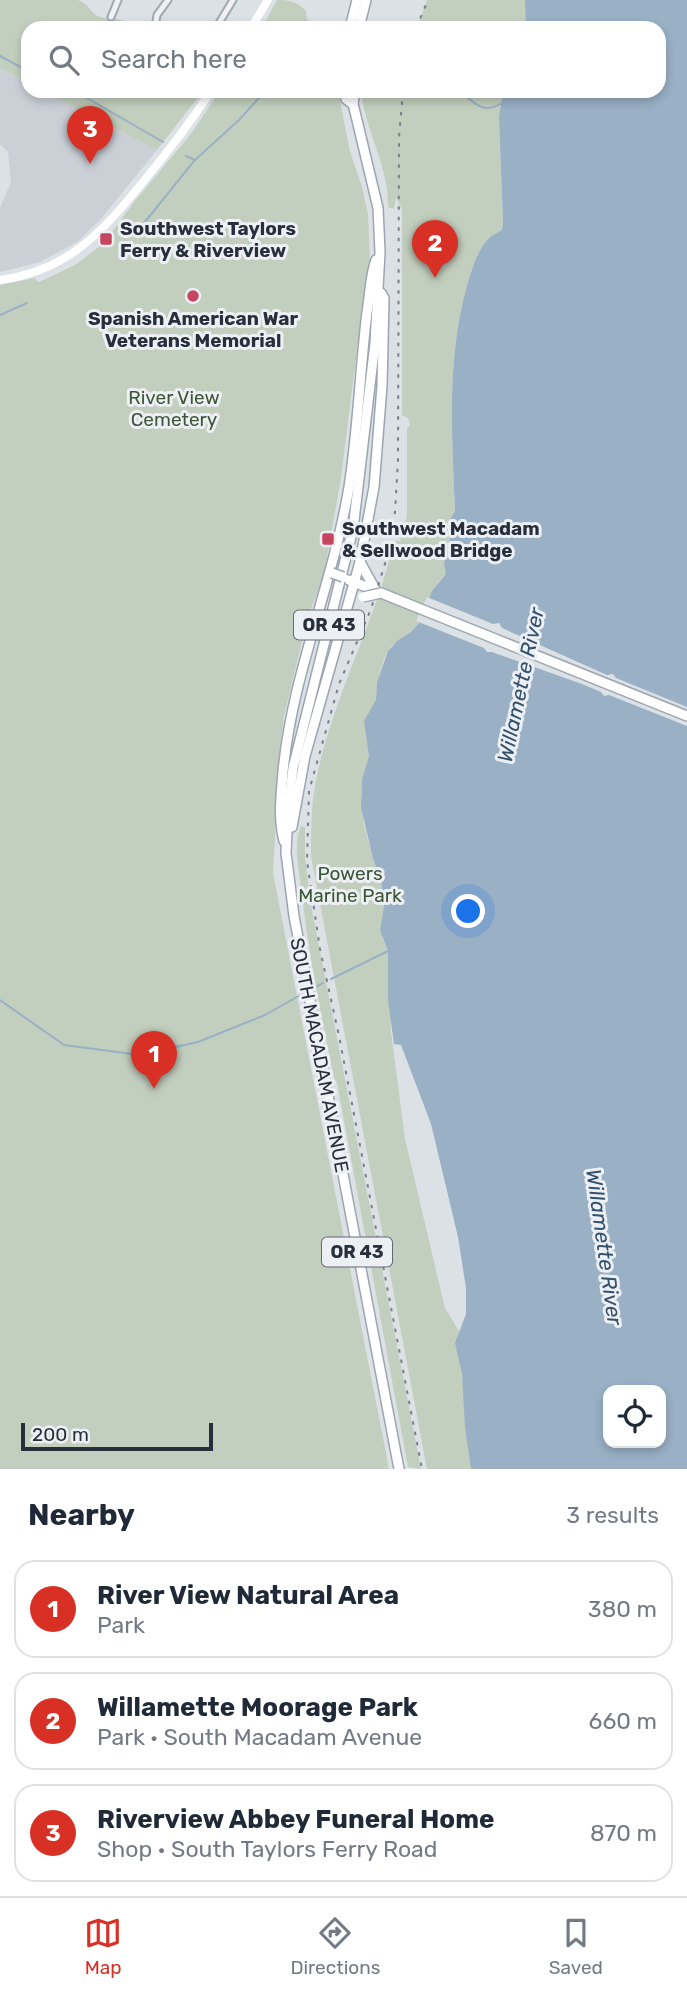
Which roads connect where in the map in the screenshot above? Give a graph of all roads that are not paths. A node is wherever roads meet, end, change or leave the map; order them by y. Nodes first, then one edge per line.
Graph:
1 (118, 0) edge
2 (168, 0) edge
3 (233, 0) edge
4 (268, 0) edge
5 (357, 0) edge
6 (366, 0) edge
7 (111, 17) dead end
8 (156, 21) edge
9 (220, 21) edge
10 (255, 21) edge
11 (352, 21) edge
12 (361, 21) edge
13 (206, 98) edge
14 (346, 98) edge
15 (354, 98) edge
16 (353, 104) junction
17 (380, 252) junction
18 (0, 279) edge
19 (379, 290) junction
20 (360, 562) junction
21 (332, 573) junction
22 (353, 582) junction
23 (379, 592) junction
24 (347, 611) junction
25 (687, 716) edge
26 (286, 853) junction
27 (399, 1469) edge

1 - 7 street
2 - 8 street
3 - 9 street
4 - 10 main road
5 - 11 main road
6 - 12 main road
13 - 18 main road
14 - 16 main road, SOUTH MACADAM AVENUE / OR 43
15 - 16 main road, SOUTH MACADAM AVENUE / OR 43
16 - 17 main road, SOUTH MACADAM AVENUE / OR 43
17 - 19 main road, SOUTH MACADAM AVENUE / OR 43
17 - 21 main road
19 - 20 main road
19 - 26 main road, SOUTH MACADAM AVENUE / OR 43
20 - 22 main road
20 - 23 main road
21 - 22 main road, bridge
21 - 26 main road
22 - 23 main road
22 - 24 main road
23 - 24 main road, bridge
23 - 25 main road
24 - 26 main road
26 - 27 main road, SOUTH MACADAM AVENUE / OR 43

